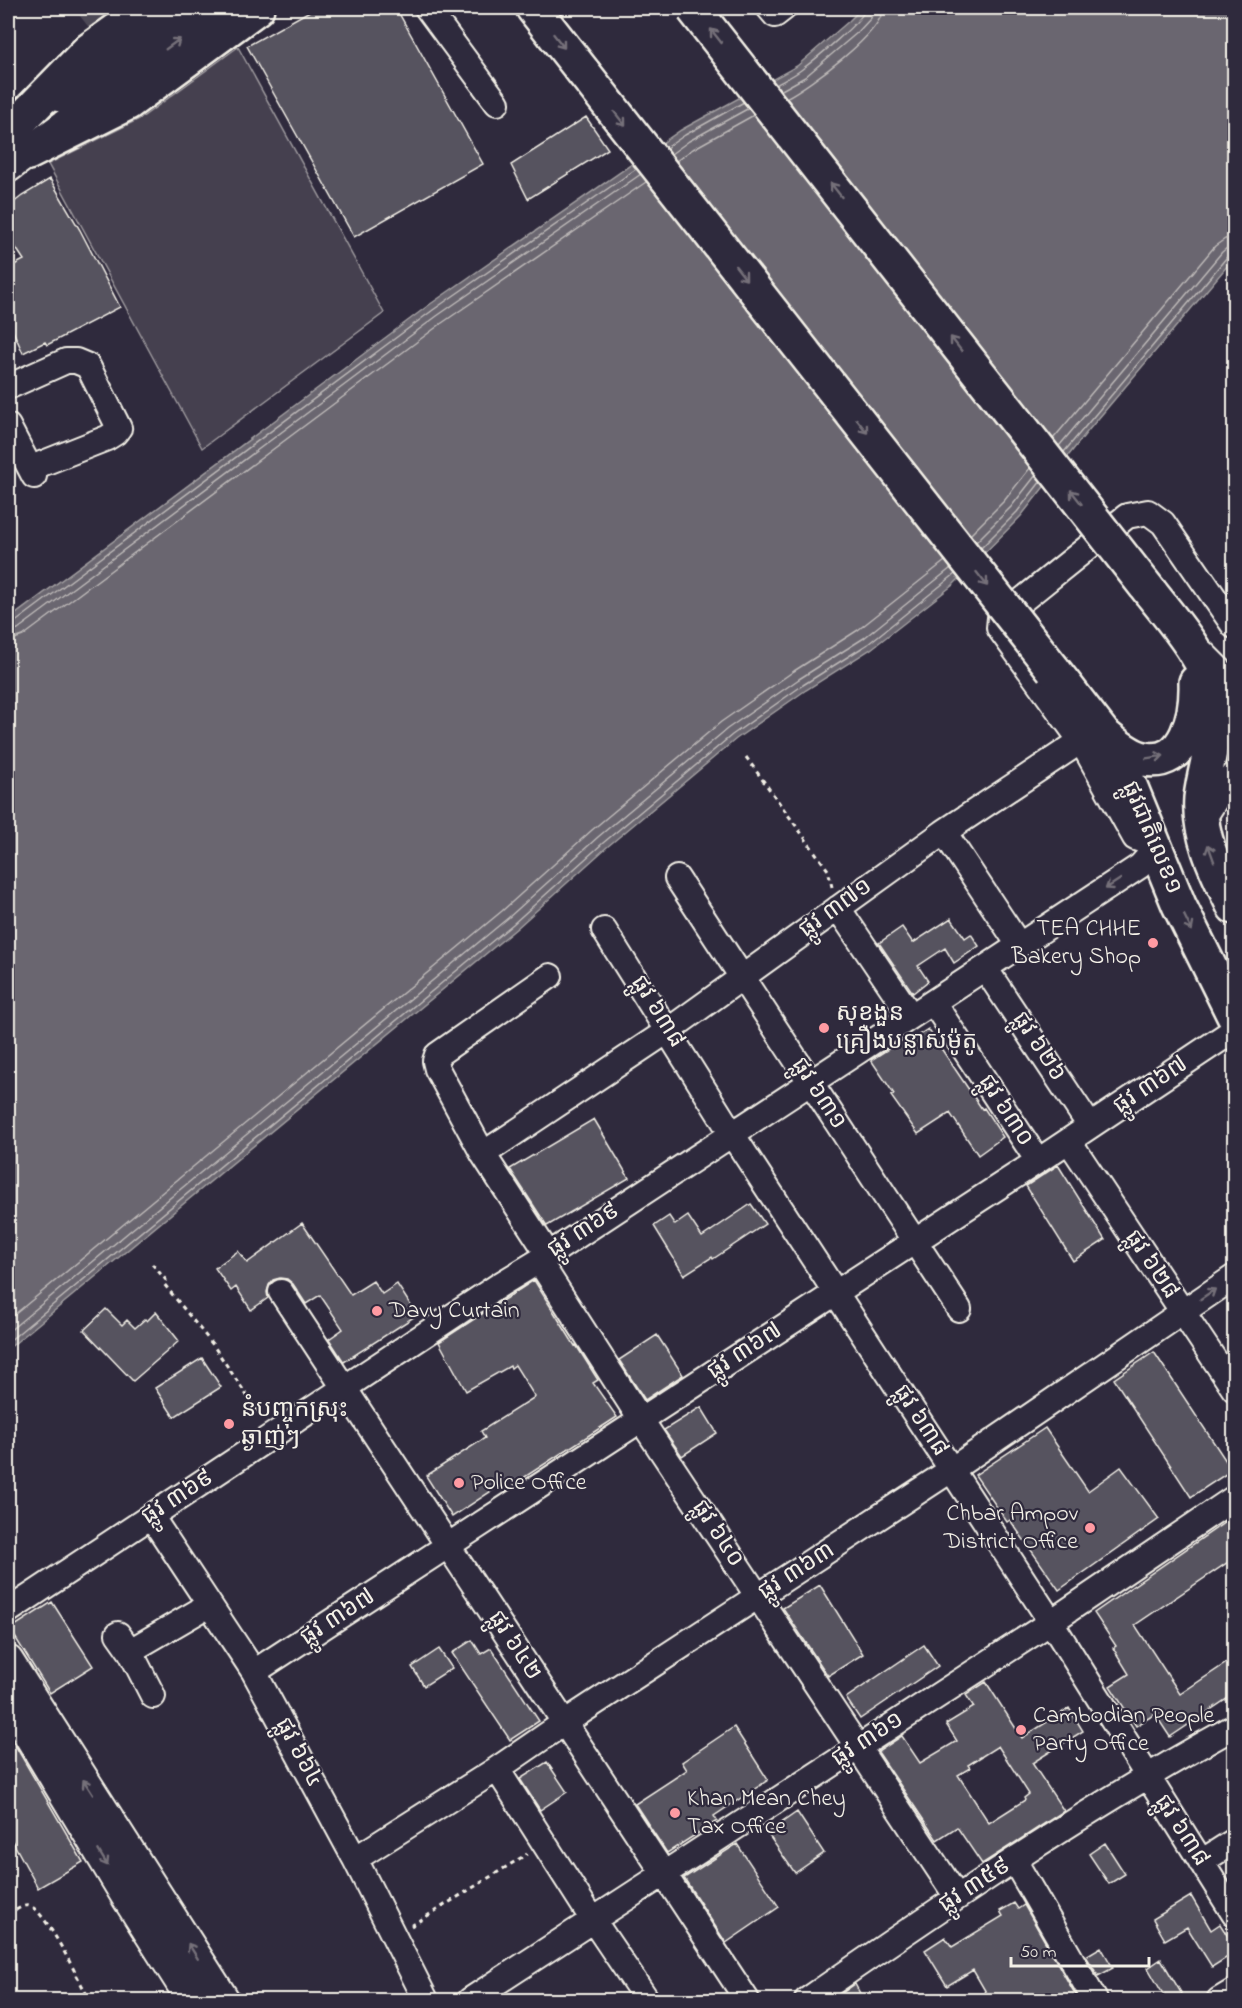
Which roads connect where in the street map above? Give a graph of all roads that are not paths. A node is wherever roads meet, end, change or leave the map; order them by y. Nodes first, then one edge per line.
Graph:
1 (148, 8) edge
2 (179, 8) edge
3 (224, 8) edge
4 (257, 8) edge
5 (427, 8) edge
6 (533, 8) edge
7 (693, 8) edge
8 (769, 8) edge
9 (784, 8) edge
10 (112, 48) junction
11 (497, 103) dead end
12 (14, 145) edge
13 (8, 387) edge
14 (8, 426) edge
15 (1234, 626) edge
16 (1181, 631) junction
17 (1234, 684) edge
18 (1092, 738) junction
19 (1234, 775) edge
20 (1202, 821) junction
21 (944, 832) junction
22 (1155, 844) junction
23 (677, 878) dead end
24 (1234, 907) edge
25 (838, 908) junction
26 (604, 930) dead end
27 (1019, 945) junction
28 (985, 968) junction
29 (550, 976) dead end
30 (742, 977) junction
31 (933, 1002) junction
32 (911, 1016) junction
33 (1234, 1016) edge
34 (669, 1030) junction
35 (1234, 1030) edge
36 (810, 1082) junction
37 (1090, 1126) junction
38 (732, 1134) junction
39 (1069, 1141) junction
40 (483, 1154) junction
41 (1038, 1161) junction
42 (914, 1242) junction
43 (544, 1257) junction
44 (1234, 1276) edge
45 (281, 1292) dead end
46 (836, 1293) junction
47 (959, 1309) dead end
48 (1182, 1312) junction
49 (345, 1388) junction
50 (1234, 1389) edge
51 (641, 1420) junction
52 (951, 1470) junction
53 (1234, 1498) edge
54 (151, 1516) junction
55 (448, 1546) junction
56 (759, 1598) junction
57 (209, 1605) junction
58 (8, 1611) edge
59 (1051, 1622) junction
60 (8, 1660) edge
61 (254, 1672) junction
62 (153, 1696) dead end
63 (8, 1700) edge
64 (564, 1723) junction
65 (1234, 1727) edge
66 (857, 1747) junction
67 (497, 1769) junction
68 (1147, 1777) junction
69 (1234, 1841) edge
70 (355, 1859) junction
71 (1014, 1860) junction
72 (1201, 1862) junction
73 (663, 1874) junction
74 (957, 1897) junction
75 (1234, 1914) edge
76 (593, 1920) junction
77 (1234, 1991) edge
78 (192, 2001) edge
79 (224, 2001) edge
80 (426, 2001) edge
81 (470, 2001) edge
82 (647, 2001) edge
83 (747, 2001) edge
84 (807, 2001) edge
85 (1095, 2001) edge
86 (1219, 2001) edge

1 - 10 highway
2 - 10 main road
10 -> 3 main road
4 - 12 highway
5 - 11 street
6 -> 18 highway, ផ្លូវជាតិលេខ១, bridge
16 -> 7 highway, ផ្លូវជាតិលេខ១, bridge
8 - 9 street
10 - 12 main road
10 - 12 highway
13 - 14 street
15 - 18 street
16 - 17 street
18 -> 16 highway
16 - 20 highway, ផ្លូវជាតិលេខ១
18 - 21 street, ផ្លូវ ៣៧១
18 - 22 highway, ផ្លូវជាតិលេខ១
19 - 20 street
24 -> 20 highway, ផ្លូវជាតិលេខ១
21 - 25 street, ផ្លូវ ៣៧១
21 - 27 street
22 -> 27 street, ផ្លូវ ៣៦៩
22 -> 33 highway, ផ្លូវជាតិលេខ១
23 - 30 street, ផ្លូវ ៦៣១
25 - 30 street, ផ្លូវ ៣៧១
25 - 32 street
26 - 34 street, ផ្លូវ ៦៣៨
27 - 28 street, ផ្លូវ ៣៦៩
28 - 31 street, ផ្លូវ ៣៦៩
28 - 37 street, ផ្លូវ ៦២៦
29 - 40 street, ផ្លូវ ៦៤០
30 - 34 street, ផ្លូវ ៣៧១
30 - 36 street, ផ្លូវ ៦៣១
31 - 32 street, ផ្លូវ ៣៦៩
31 - 41 street, ផ្លូវ ៦៣០
32 - 36 street, ផ្លូវ ៣៦៩
34 - 38 street, ផ្លូវ ៦៣៨
34 - 40 street, ផ្លូវ ៣៧១
35 - 37 street, ផ្លូវ ៣៦៧
36 - 38 street, ផ្លូវ ៣៦៩
36 - 42 street, ផ្លូវ ៦៣១
37 - 39 street, ផ្លូវ ៣៦៧
38 - 43 street, ផ្លូវ ៣៦៩
38 - 46 street, ផ្លូវ ៦៣៨
39 - 41 street, ផ្លូវ ៣៦៧
39 - 48 street, ផ្លូវ ៦២៨
40 - 43 street, ផ្លូវ ៦៤០
41 - 42 street, ផ្លូវ ៣៦៧
42 - 46 street, ផ្លូវ ៣៦៧
42 - 47 street, ផ្លូវ ៦៣១
43 - 49 street, ផ្លូវ ៣៦៩
43 - 51 street, ផ្លូវ ៦៤០
48 -> 44 street, ផ្លូវ ៣៦៣
45 - 49 street, ផ្លូវ ៦៤២
46 - 51 street, ផ្លូវ ៣៦៧
46 - 52 street, ផ្លូវ ៦៣៨
48 - 50 street, ផ្លូវ ៦២៨
48 - 52 street, ផ្លូវ ៣៦៣
49 - 54 street, ផ្លូវ ៣៦៩
49 - 55 street, ផ្លូវ ៦៤២
51 - 55 street, ផ្លូវ ៣៦៧
51 - 56 street, ផ្លូវ ៦៤០
52 - 56 street, ផ្លូវ ៣៦៣
52 - 59 street, ផ្លូវ ៦៣៨
53 - 59 street, ផ្លូវ ៣៦១
54 - 57 street, ផ្លូវ ៦៦៤
54 - 58 street, ផ្លូវ ៣៦៩
55 - 61 street, ផ្លូវ ៣៦៧
55 - 64 street, ផ្លូវ ៦៤២
56 - 64 street, ផ្លូវ ៣៦៣
56 - 66 street, ផ្លូវ ៦៤០
57 - 61 street, ផ្លូវ ៦៦៤
57 - 62 street
59 - 66 street, ផ្លូវ ៣៦១
59 - 68 street, ផ្លូវ ៦៣៨
79 -> 60 main road
61 - 70 street, ផ្លូវ ៦៦៤
63 -> 78 main road
64 - 67 street, ផ្លូវ ៣៦៣
64 - 73 street, ផ្លូវ ៦៤២
65 - 68 street, ផ្លូវ ៣៥៩
66 - 73 street, ផ្លូវ ៣៦១
66 - 74 street, ផ្លូវ ៦៤០
67 - 70 street, ផ្លូវ ៣៦៣
67 - 76 street
68 - 71 street, ផ្លូវ ៣៥៩
68 - 72 street, ផ្លូវ ៦៣៨
69 - 72 street
70 - 80 street, ផ្លូវ ៦៦៤
71 - 74 street, ផ្លូវ ៣៥៩
71 - 85 street
72 - 75 street, ផ្លូវ ៦៣៨
73 - 76 street, ផ្លូវ ៣៦១
73 - 83 street, ផ្លូវ ៦៤២
74 - 84 street, ផ្លូវ ៣៥៩
76 - 81 street, ផ្លូវ ៣៦១
76 - 82 street
77 - 86 street

